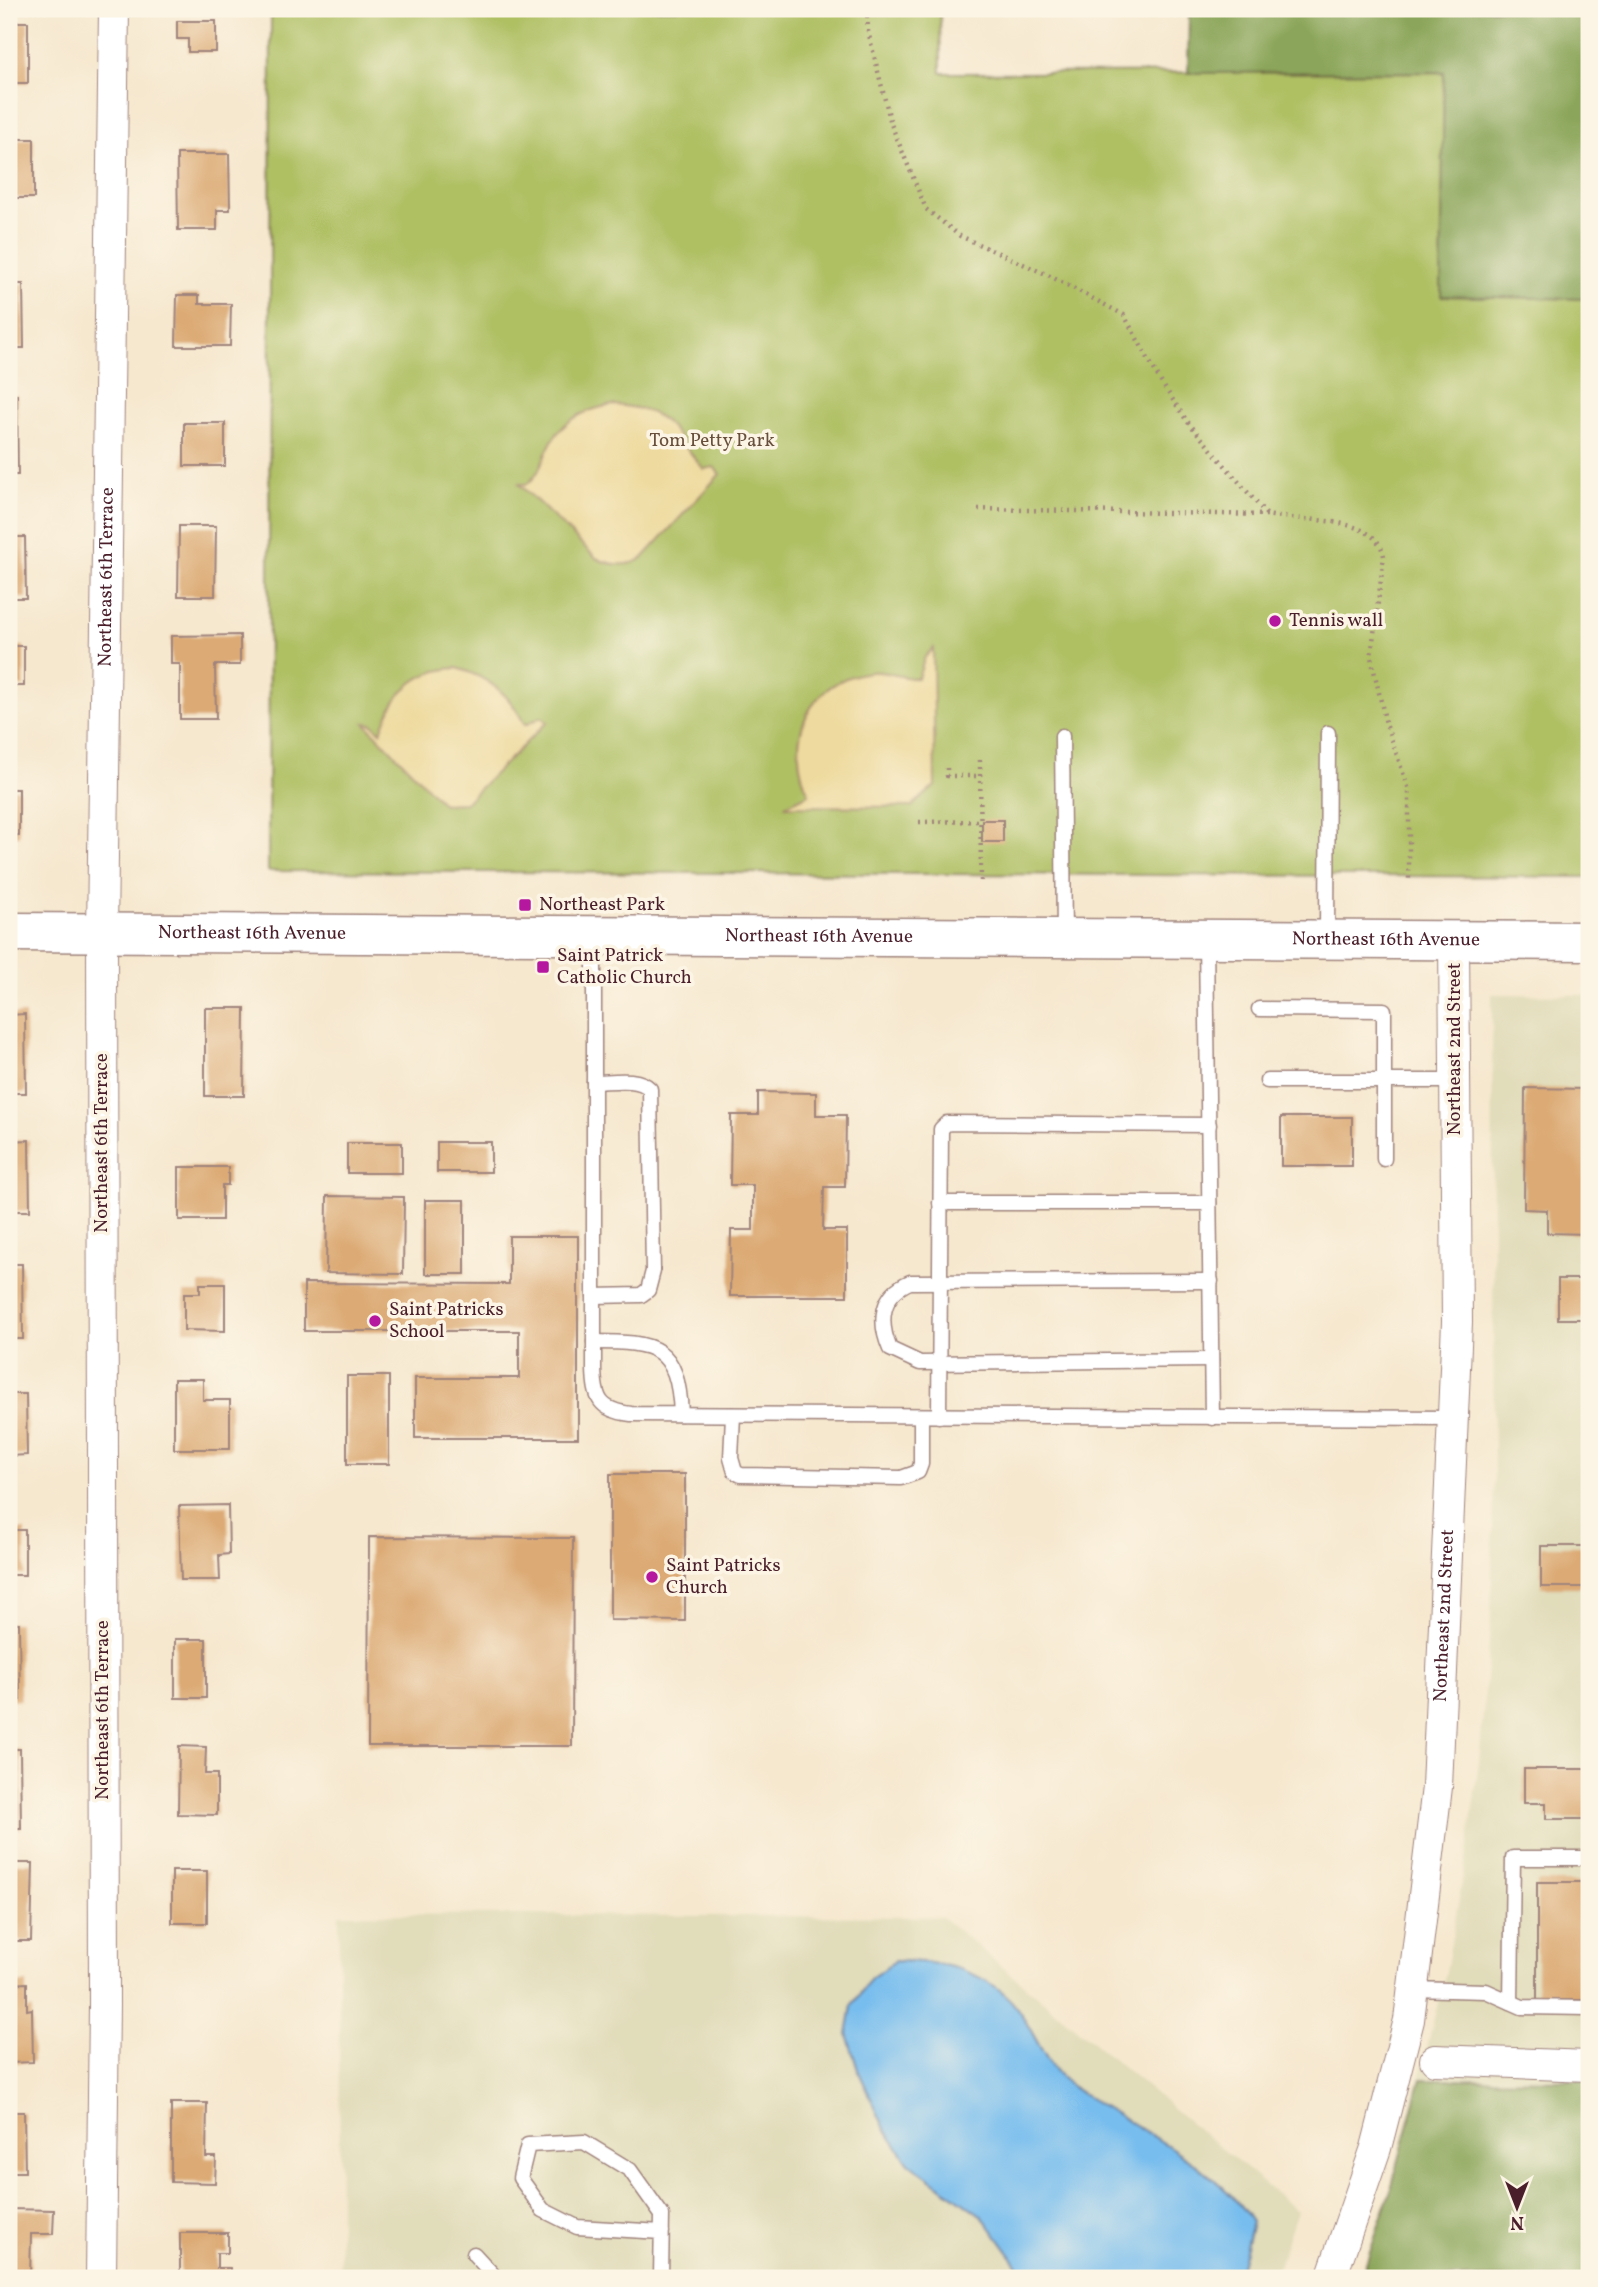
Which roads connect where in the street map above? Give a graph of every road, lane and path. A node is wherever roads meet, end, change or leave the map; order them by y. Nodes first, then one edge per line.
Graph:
1 (114, 9) edge
2 (867, 9) edge
3 (978, 509) dead end
4 (1268, 515) junction
5 (1328, 733) dead end
6 (1062, 736) dead end
7 (979, 760) dead end
8 (947, 768) dead end
9 (979, 776) junction
10 (980, 821) junction
11 (919, 822) dead end
12 (1409, 880) dead end
13 (981, 883) dead end
14 (9, 932) edge
15 (102, 933) junction
16 (594, 935) junction
17 (1064, 938) junction
18 (1206, 938) junction
19 (1327, 939) junction
20 (1454, 939) junction
21 (1589, 941) edge
22 (1259, 1009) dead end
23 (1267, 1080) dead end
24 (1384, 1080) junction
25 (1455, 1081) junction
26 (594, 1082) junction
27 (1209, 1125) junction
28 (1384, 1159) dead end
29 (940, 1203) junction
30 (1209, 1203) junction
31 (939, 1281) junction
32 (1210, 1281) junction
33 (594, 1296) junction
34 (594, 1342) junction
35 (1211, 1360) junction
36 (939, 1363) junction
37 (681, 1414) junction
38 (733, 1415) junction
39 (921, 1416) junction
40 (939, 1416) junction
41 (1212, 1419) junction
42 (1452, 1419) junction
43 (1589, 1858) edge
44 (1412, 1989) junction
45 (1511, 2002) junction
46 (1589, 2008) edge
47 (1435, 2060) dead end
48 (1589, 2066) edge
49 (662, 2232) junction
50 (474, 2254) dead end
51 (101, 2278) edge
52 (496, 2278) edge
53 (662, 2278) edge
54 (1331, 2278) edge

1 - 15 street, Northeast 6th Terrace
2 - 4 path
3 - 4 path
4 - 12 path
5 - 19 lane
6 - 17 lane
7 - 9 path
8 - 9 path
9 - 10 path
10 - 11 path
10 - 13 path
14 - 15 street, Northeast 16th Avenue
15 - 16 street, Northeast 16th Avenue
15 - 51 street, Northeast 6th Terrace
16 - 17 street, Northeast 16th Avenue
16 - 26 lane
17 - 18 street, Northeast 16th Avenue
18 - 19 street, Northeast 16th Avenue
18 - 27 lane
19 - 20 street, Northeast 16th Avenue
20 - 21 street, Northeast 16th Avenue
20 - 25 street, Northeast 2nd Street
22 - 24 lane
23 - 24 lane
24 - 25 lane
24 - 28 lane
25 - 42 street, Northeast 2nd Street
26 - 33 lane
26 - 33 lane
27 - 29 lane
27 - 30 lane
29 - 30 lane
29 - 31 lane
30 - 32 lane
31 - 32 lane
31 - 36 lane
31 - 36 lane
32 - 35 lane
33 - 34 lane
34 - 37 lane
34 - 37 lane
35 - 36 lane
35 - 41 lane
36 - 40 lane
37 - 38 lane
38 - 39 lane
38 - 39 lane
39 - 40 lane
40 - 41 lane
41 - 42 lane
42 - 44 street, Northeast 2nd Street
43 - 45 lane
44 - 45 lane
44 - 54 street, Northeast 2nd Street
45 - 46 lane
47 - 48 street
49 - 49 lane
49 - 53 lane
50 - 52 lane

